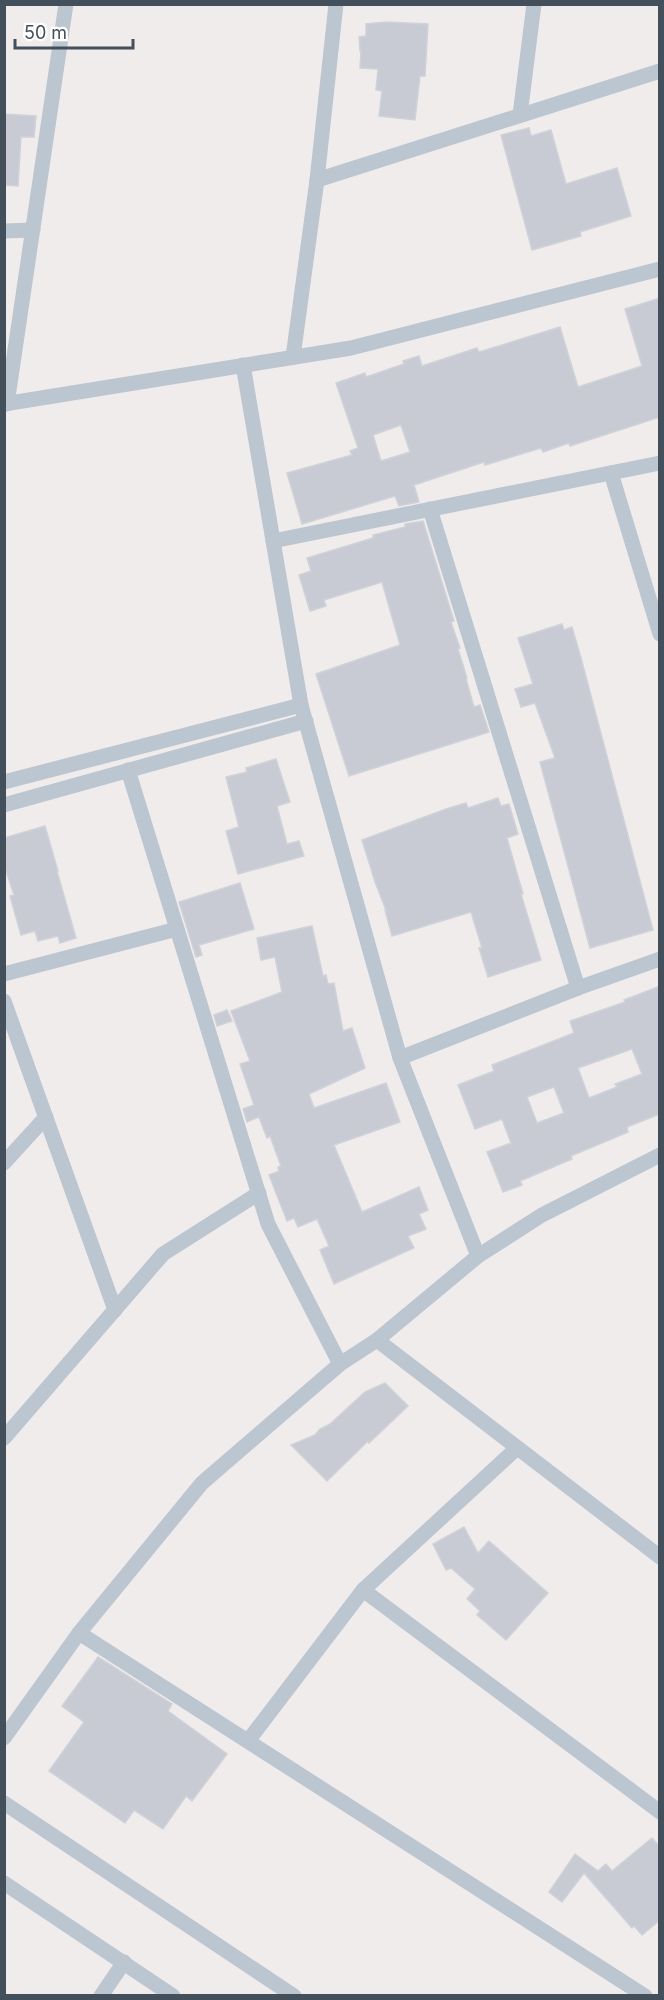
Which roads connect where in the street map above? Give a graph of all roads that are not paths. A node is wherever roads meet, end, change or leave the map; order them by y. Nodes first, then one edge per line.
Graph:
1 (66, 4) edge
2 (336, 4) edge
3 (534, 4) edge
4 (660, 71) edge
5 (520, 115) junction
6 (317, 180) junction
7 (33, 230) junction
8 (4, 231) edge
9 (660, 268) edge
10 (293, 357) junction
11 (243, 365) junction
12 (6, 404) edge
13 (660, 463) edge
14 (611, 473) junction
15 (430, 509) junction
16 (273, 541) junction
17 (660, 634) edge
18 (301, 705) junction
19 (306, 721) junction
20 (128, 770) junction
21 (4, 782) edge
22 (4, 805) edge
23 (177, 929) junction
24 (660, 959) edge
25 (4, 974) edge
26 (578, 988) junction
27 (4, 1001) edge
28 (399, 1058) junction
29 (46, 1117) junction
30 (657, 1161) edge
31 (4, 1162) edge
32 (259, 1193) junction
33 (478, 1256) junction
34 (115, 1310) junction
35 (377, 1341) junction
36 (340, 1364) junction
37 (4, 1438) edge
38 (517, 1448) junction
39 (660, 1557) edge
40 (363, 1590) junction
41 (79, 1633) junction
42 (4, 1738) edge
43 (248, 1741) junction
44 (4, 1803) edge
45 (660, 1812) edge
46 (4, 1883) edge
47 (124, 1962) junction
48 (101, 1995) edge
49 (173, 1995) edge
50 (294, 1995) edge
51 (645, 1995) edge

1 - 7 street
2 - 6 street
3 - 5 street
4 - 5 street
5 - 6 street
6 - 10 street
7 - 8 street
7 - 12 street
9 - 10 street
10 - 11 street
11 - 12 street
11 - 16 street
13 - 14 street
14 - 15 street
14 - 17 street
15 - 16 street
15 - 26 street
16 - 18 street
18 - 19 street
18 - 21 street
19 - 20 street
19 - 28 street
20 - 22 street
20 - 23 street
23 - 25 street
23 - 32 street
24 - 26 street
26 - 28 street
27 - 29 street
28 - 33 street
29 - 31 street
29 - 34 street
30 - 33 street
32 - 34 street
32 - 36 street
33 - 35 street
34 - 37 street
35 - 36 street
35 - 38 street
36 - 41 street
38 - 39 street
38 - 40 street
40 - 43 street
40 - 45 street
41 - 42 street
41 - 43 street
43 - 51 street
44 - 50 street
46 - 47 street
47 - 48 street
47 - 49 street

